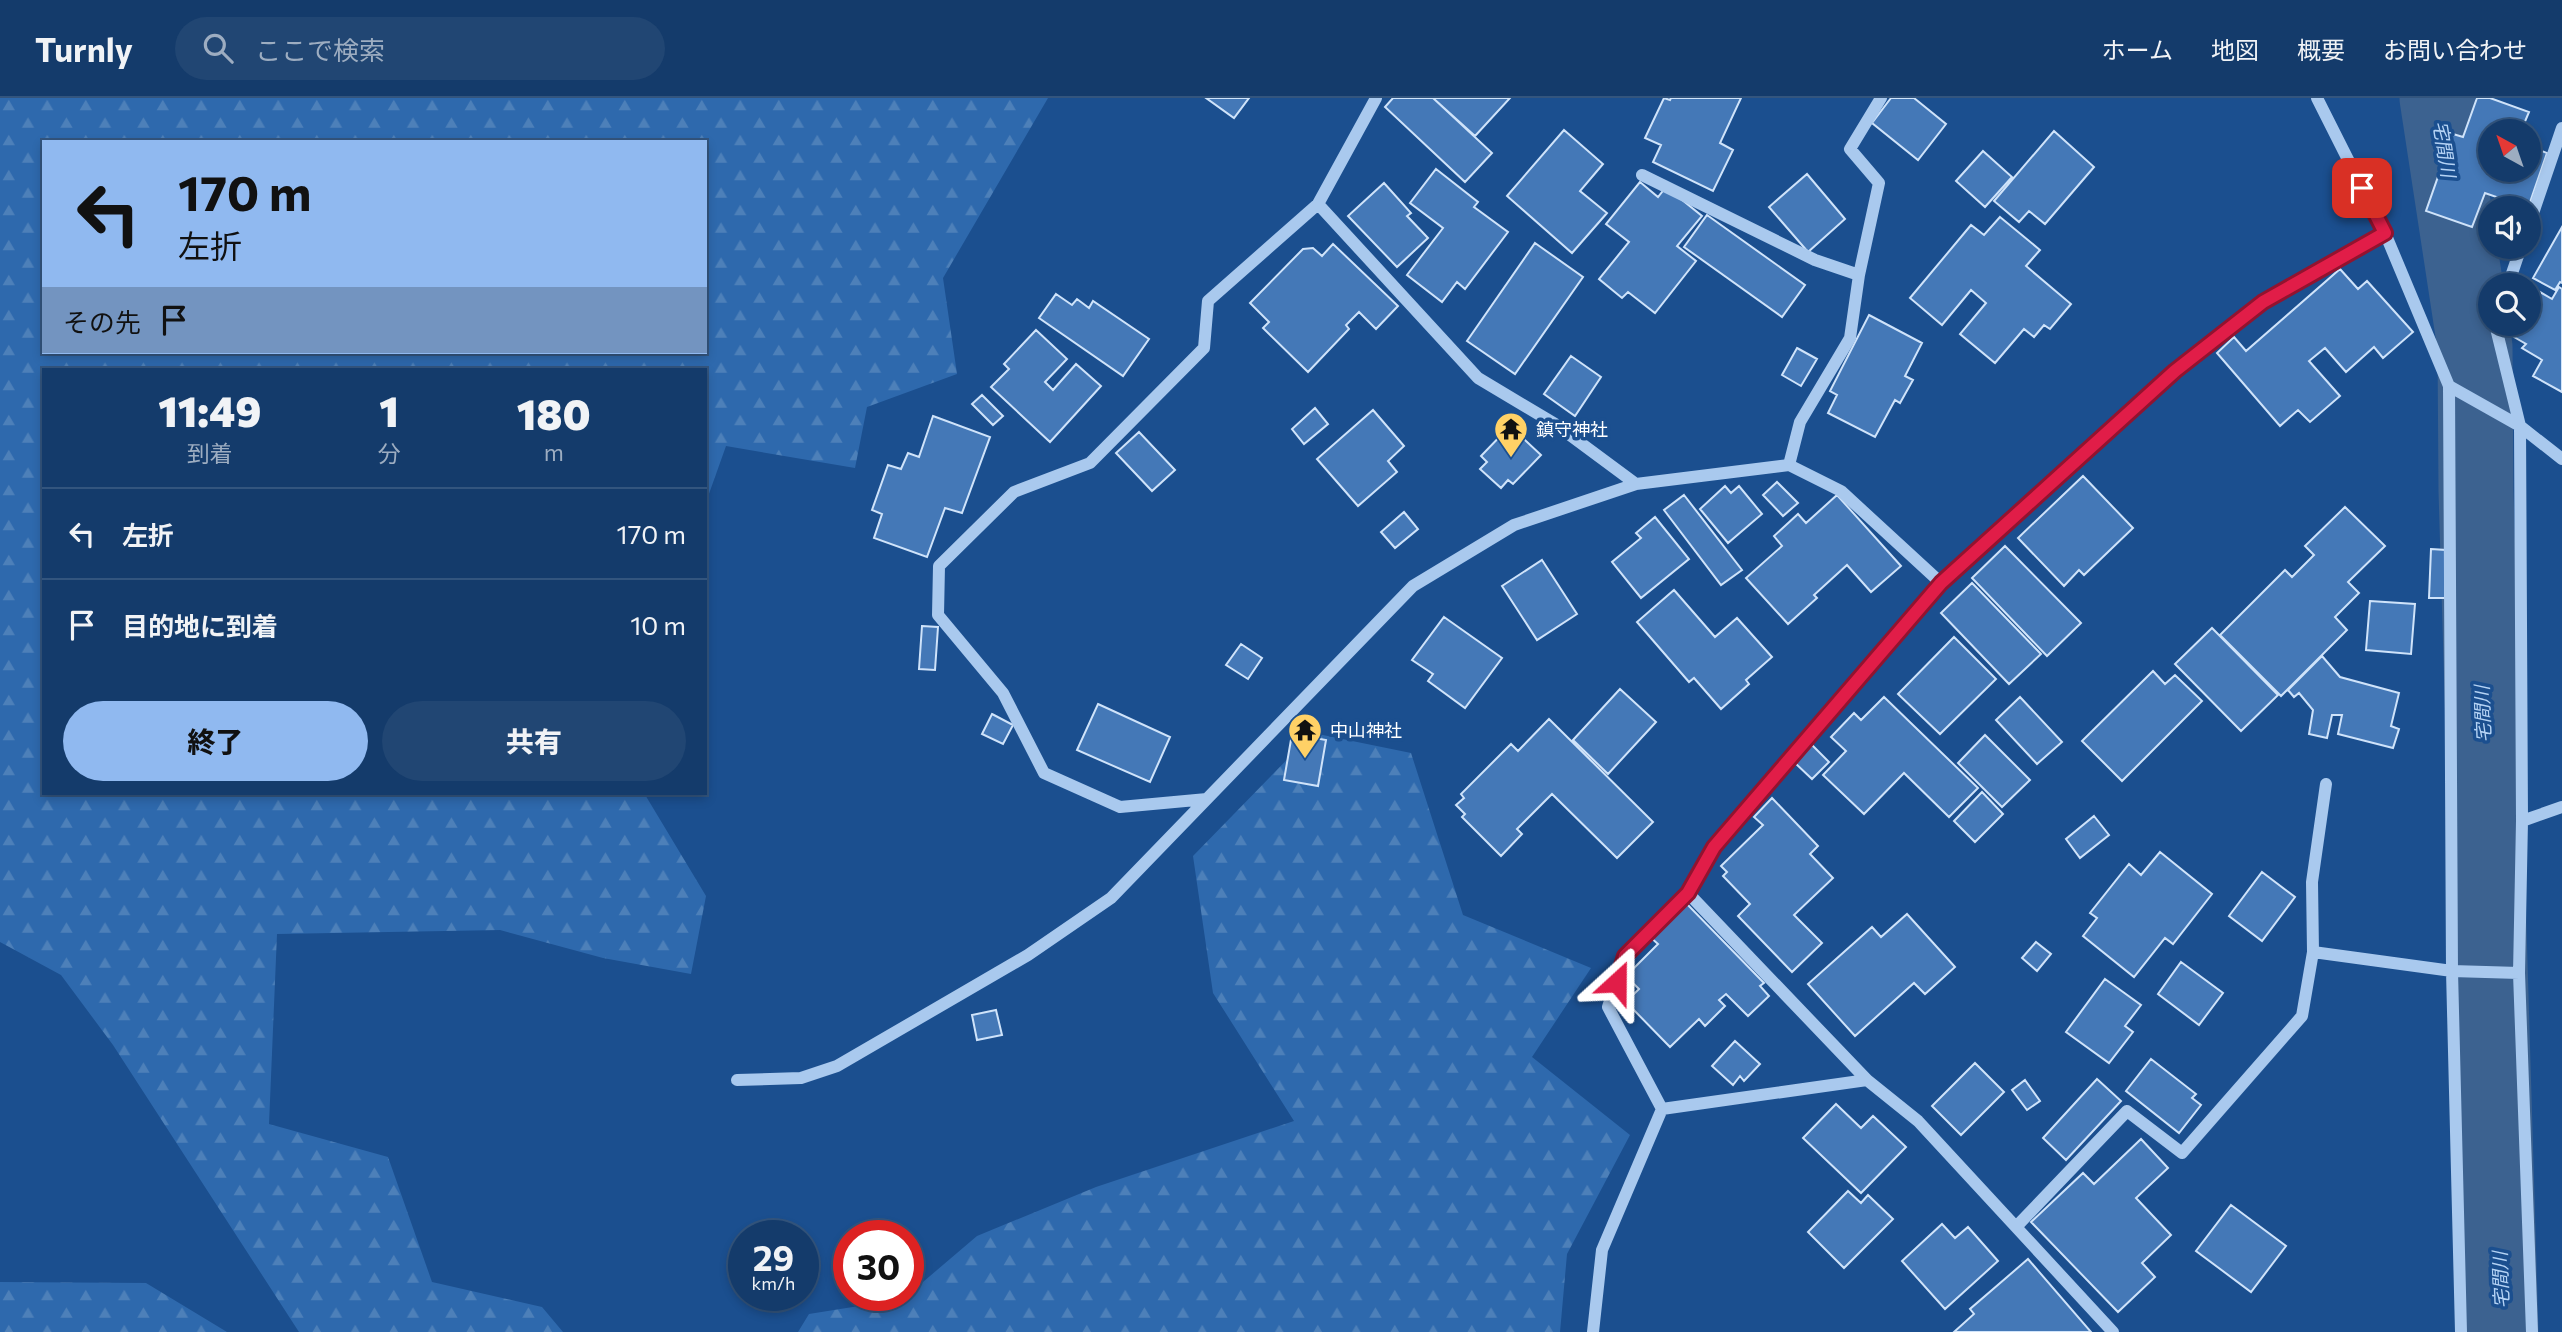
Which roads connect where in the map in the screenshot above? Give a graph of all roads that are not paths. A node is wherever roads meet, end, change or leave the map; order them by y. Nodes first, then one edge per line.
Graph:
1 (1376, 98) edge
2 (1881, 98) edge
3 (2317, 98) edge
4 (2562, 128) edge
5 (1642, 175) dead end
6 (2539, 196) edge
7 (1318, 204) junction
8 (2385, 233) junction
9 (1859, 275) junction
10 (2498, 336) edge
11 (2449, 386) junction
12 (2520, 426) junction
13 (2562, 459) edge
14 (1789, 465) junction
15 (1636, 484) junction
16 (1941, 583) junction
17 (2326, 784) dead end
18 (1207, 799) junction
19 (2562, 807) edge
20 (2522, 821) junction
21 (1688, 893) junction
22 (2313, 952) junction
23 (2458, 971) junction
24 (2518, 973) junction
25 (737, 1080) dead end
26 (1867, 1080) junction
27 (1662, 1110) junction
28 (2016, 1227) junction
29 (1593, 1332) edge
30 (2113, 1332) edge
31 (2461, 1332) edge
32 (2532, 1332) edge

1 - 7 street
2 - 9 street
3 - 8 street
4 - 6 street
5 - 9 street
7 - 15 street
7 - 18 street
8 - 11 street
8 - 16 street
9 - 14 street
10 - 12 street
11 - 12 street
11 - 23 street
12 - 13 street
12 - 20 street
14 - 15 street
14 - 16 street
15 - 18 street
16 - 21 street
17 - 22 street
18 - 25 street
19 - 20 street
20 - 24 street
21 - 26 street
21 - 27 street
22 - 23 street
22 - 28 street
23 - 24 street
23 - 31 street
24 - 32 street
26 - 27 street
26 - 28 street
27 - 29 street
28 - 30 street

